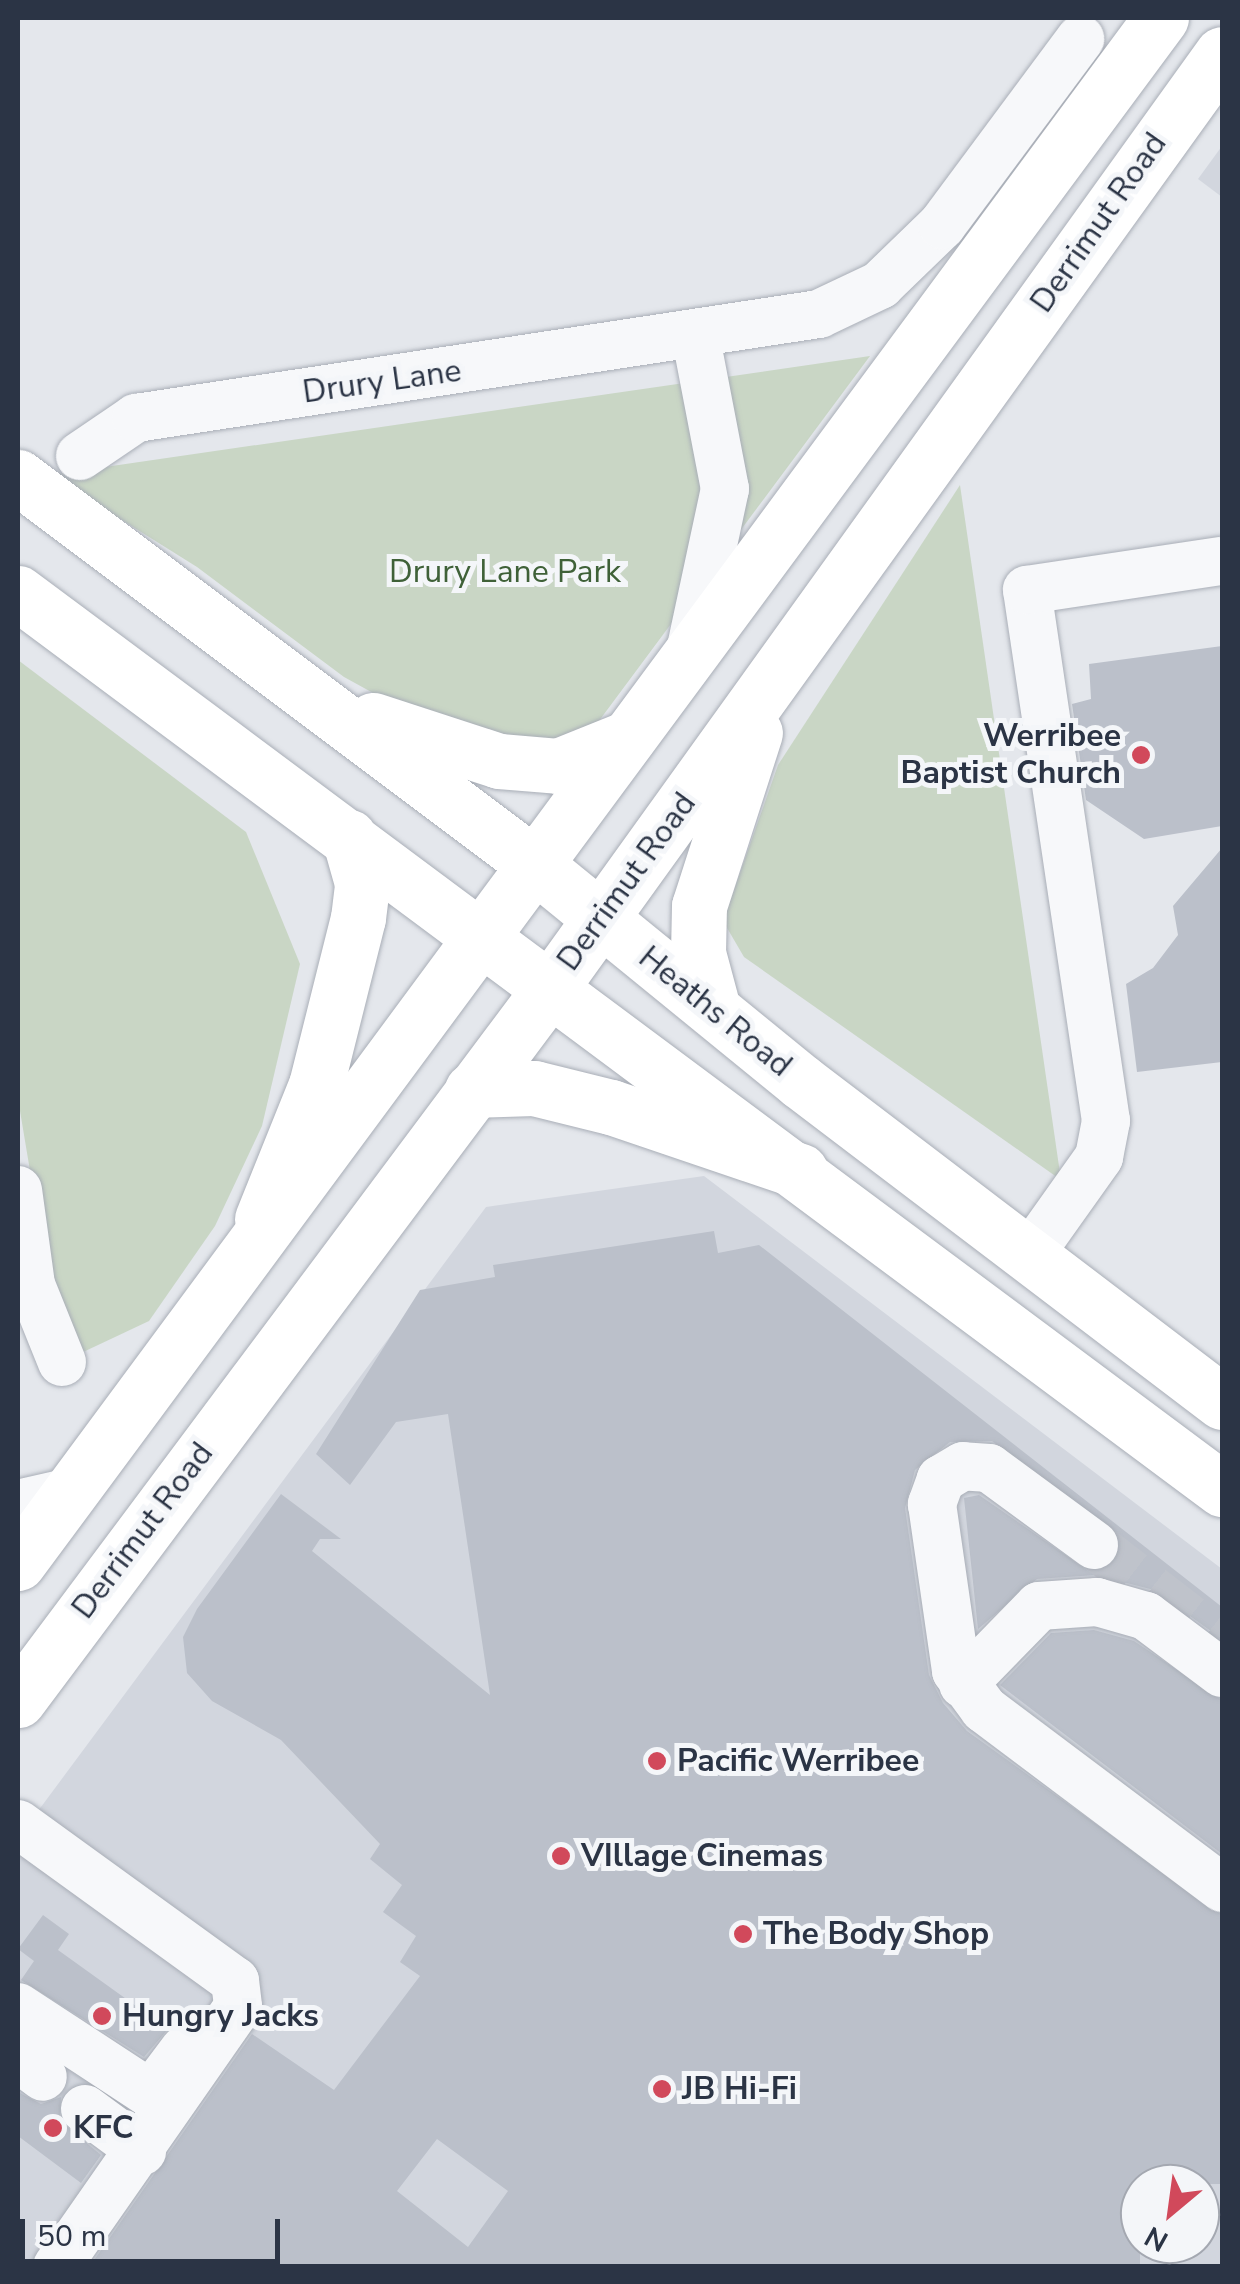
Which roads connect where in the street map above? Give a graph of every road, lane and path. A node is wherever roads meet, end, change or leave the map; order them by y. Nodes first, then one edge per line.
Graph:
1 (1161, 18) edge
2 (1085, 41) edge
3 (1222, 54) edge
4 (1180, 109) junction
5 (696, 338) junction
6 (80, 456) dead end
7 (18, 478) edge
8 (1222, 561) edge
9 (18, 593) edge
10 (689, 655) junction
11 (772, 683) junction
12 (305, 692) junction
13 (628, 738) junction
14 (348, 837) junction
15 (534, 864) junction
16 (600, 920) junction
17 (482, 937) junction
18 (551, 987) junction
19 (713, 1008) junction
20 (472, 1090) junction
21 (800, 1171) junction
22 (18, 1190) edge
23 (249, 1250) junction
24 (1028, 1257) junction
25 (62, 1362) dead end
26 (1085, 1386) junction
27 (1222, 1402) edge
28 (1222, 1489) edge
29 (70, 1492) junction
30 (18, 1504) edge
31 (1094, 1545) tunnel mouth
32 (18, 1563) edge
33 (1222, 1673) edge
34 (963, 1684) junction
35 (18, 1700) edge
36 (18, 1824) edge
37 (1222, 1888) edge
38 (220, 1970) junction
39 (18, 2008) edge
40 (85, 2109) dead end
41 (142, 2151) junction
42 (56, 2266) edge

1 - 2 main road
2 - 4 main road
2 - 5 street, Drury Lane
2 - 10 main road
3 - 4 main road, Derrimut Road
4 - 11 main road, Derrimut Road
5 - 6 street, Drury Lane
5 - 10 street
7 - 12 main road, Heaths Road
8 - 24 street
9 - 14 main road
10 - 13 main road
11 - 16 main road, Derrimut Road
11 - 19 main road
12 - 13 main road
12 - 15 main road, Heaths Road
13 - 15 main road
14 - 17 main road
14 - 23 main road
15 - 16 main road, Heaths Road
15 - 17 main road
16 - 18 main road, Derrimut Road
16 - 19 main road, Heaths Road
17 - 18 main road
17 - 23 main road
18 - 20 main road, Derrimut Road
18 - 21 main road
19 - 24 main road, Heaths Road
20 - 21 main road
20 - 35 main road, Derrimut Road
21 - 26 main road
22 - 25 street
23 - 29 main road
24 - 26 main road
24 - 27 main road, Heaths Road
26 - 28 main road
29 - 30 street
29 - 32 main road
31 - 34 street
33 - 34 street
34 - 37 street
36 - 38 street
38 - 39 street
38 - 41 street
40 - 41 street
41 - 42 street

